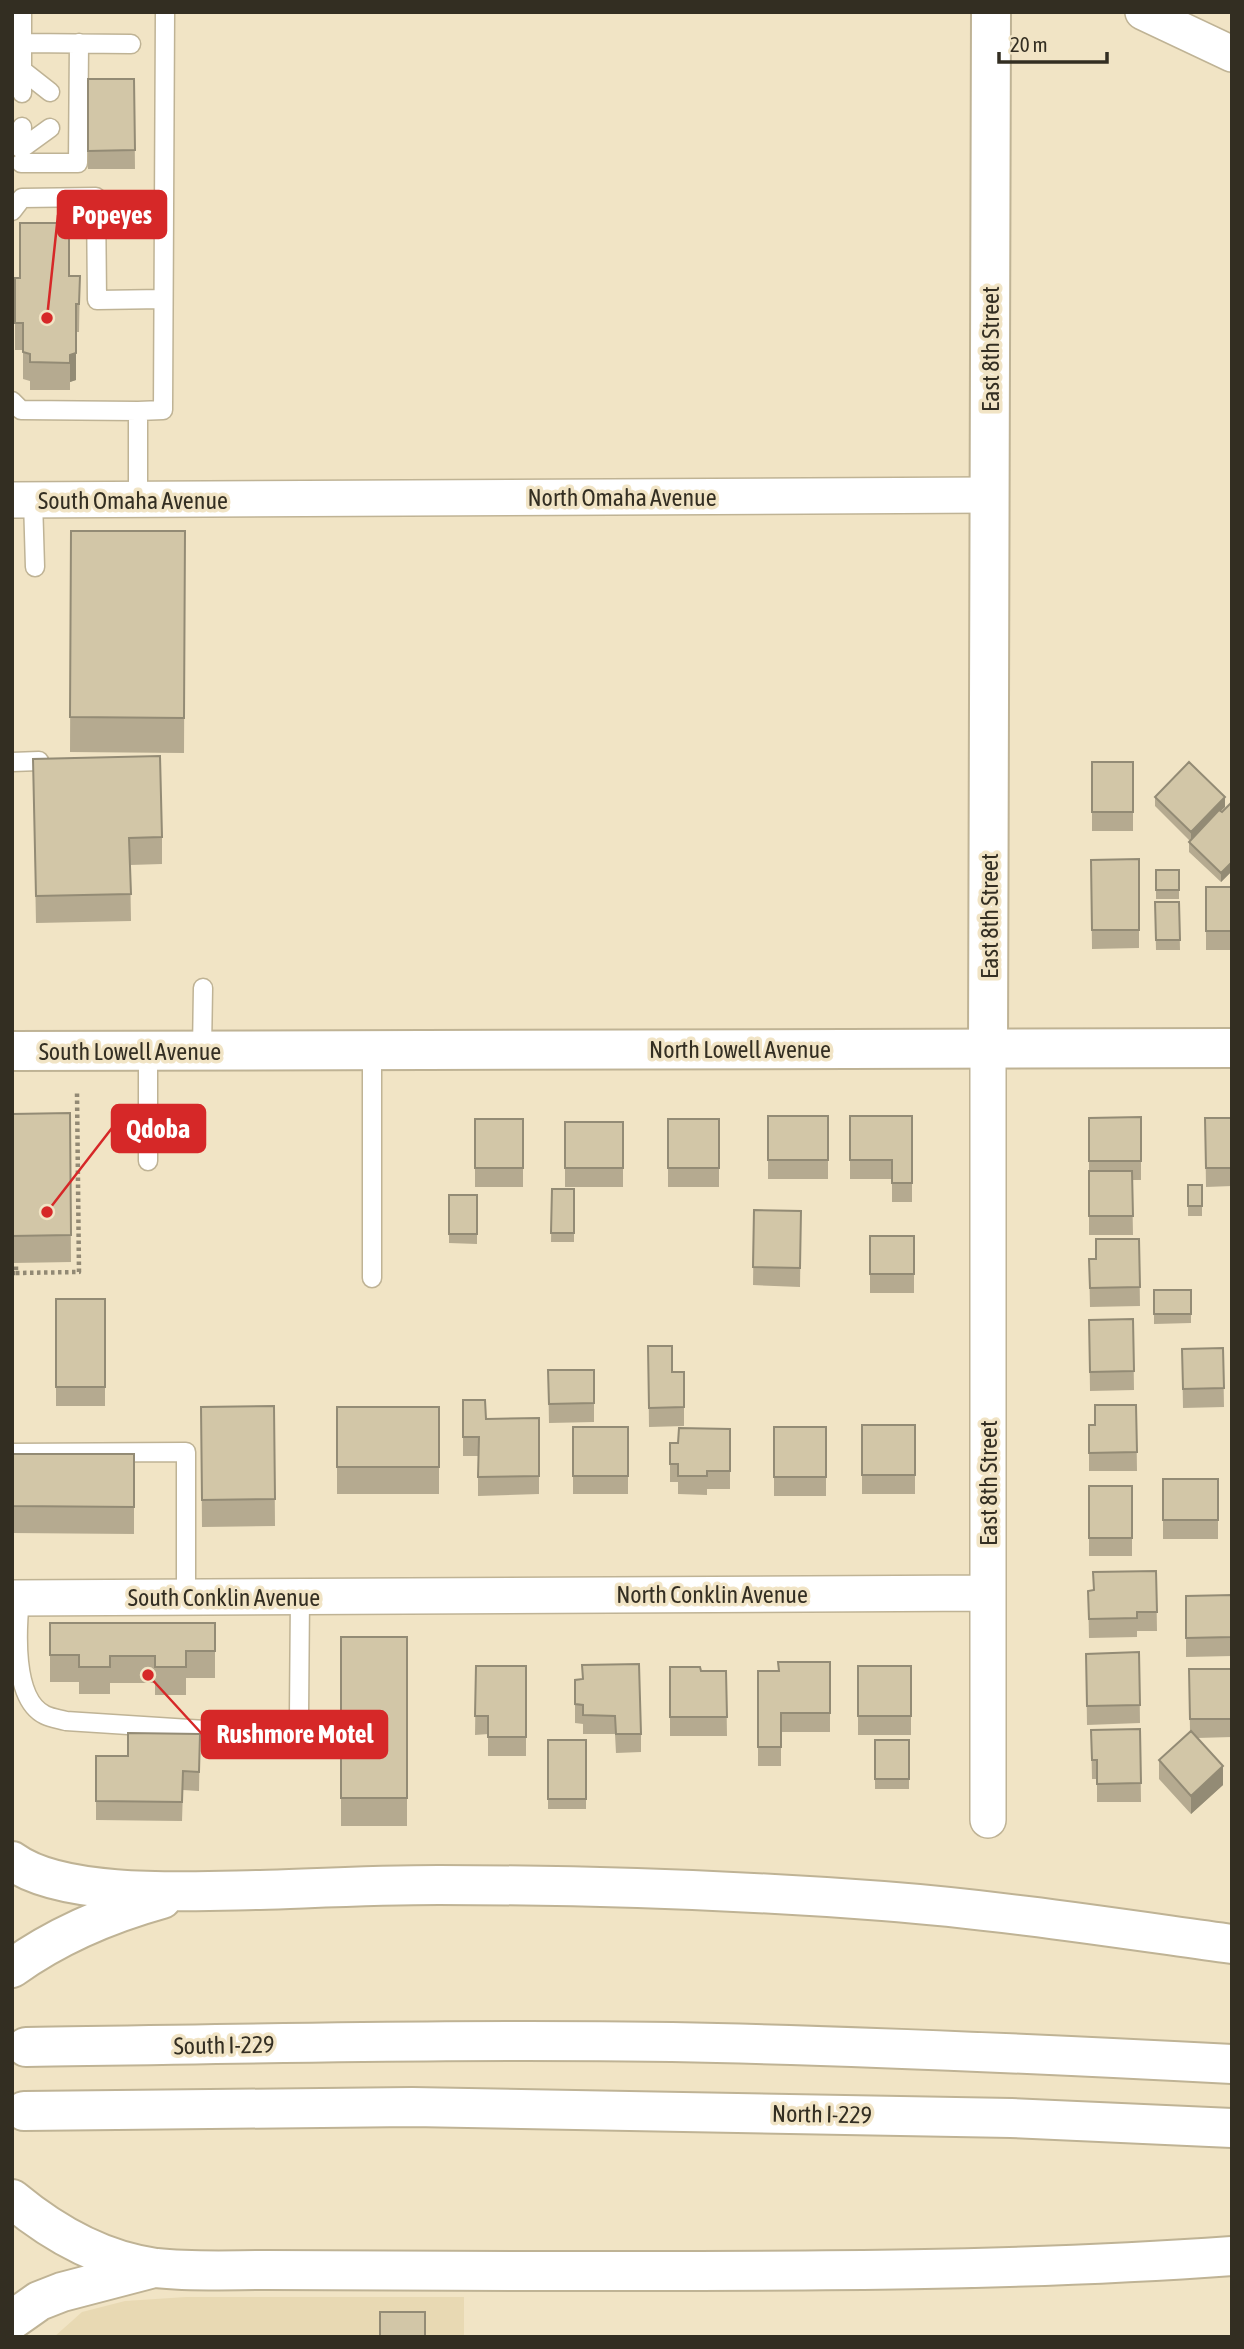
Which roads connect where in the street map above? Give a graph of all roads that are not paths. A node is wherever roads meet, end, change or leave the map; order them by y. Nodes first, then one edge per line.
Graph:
1 (22, 12) edge
2 (165, 12) edge
3 (990, 12) edge
4 (1143, 12) edge
5 (22, 43) junction
6 (79, 43) junction
7 (131, 44) dead end
8 (1232, 54) edge
9 (17, 74) edge
10 (50, 92) dead end
11 (22, 93) dead end
12 (22, 127) dead end
13 (50, 128) dead end
14 (16, 155) edge
15 (12, 211) edge
16 (163, 299) junction
17 (12, 401) edge
18 (138, 411) junction
19 (990, 495) junction
20 (253, 499) joint
21 (22, 500) edge
22 (138, 500) junction
23 (35, 567) dead end
24 (39, 761) edge
25 (12, 762) edge
26 (203, 988) dead end
27 (988, 1048) junction
28 (1232, 1048) edge
29 (202, 1050) junction
30 (248, 1050) joint
31 (372, 1050) junction
32 (12, 1051) edge
33 (148, 1051) junction
34 (148, 1161) dead end
35 (372, 1278) dead end
36 (12, 1453) edge
37 (988, 1593) junction
38 (300, 1596) junction
39 (436, 1596) joint
40 (186, 1597) junction
41 (16, 1598) edge
42 (988, 1820) dead end
43 (12, 1861) edge
44 (188, 1892) junction
45 (1232, 1944) edge
46 (12, 1968) edge
47 (26, 2047) dead end
48 (1232, 2064) edge
49 (24, 2111) dead end
50 (1232, 2128) edge
51 (12, 2199) edge
52 (1232, 2256) edge
53 (157, 2267) junction
54 (12, 2320) edge

1 - 5 lane
2 - 16 lane
3 - 19 main road, East 8th Street
4 - 8 street
5 - 6 lane
5 - 9 lane
6 - 7 lane
6 - 14 lane
9 - 10 lane
9 - 11 lane
12 - 14 lane
13 - 14 lane
15 - 16 lane
16 - 18 lane
17 - 18 lane
18 - 22 lane
19 - 20 street, North Omaha Avenue
19 - 27 main road, East 8th Street
20 - 22 street, South Omaha Avenue
21 - 22 street, South Omaha Avenue
21 - 23 lane
24 - 25 lane
26 - 29 lane
27 - 28 main road, North Lowell Avenue
27 - 31 main road, North Lowell Avenue
27 - 37 street, East 8th Street
29 - 30 main road, South Lowell Avenue
29 - 33 main road, South Lowell Avenue
30 - 31 main road, North Lowell Avenue
31 - 35 lane
32 - 33 main road, South Lowell Avenue
33 - 34 lane
36 - 40 lane
37 - 39 street, North Conklin Avenue
37 - 42 street, East 8th Street
38 - 39 street, South Conklin Avenue
38 - 40 street, South Conklin Avenue
38 - 41 lane
40 - 41 street, South Conklin Avenue
43 - 44 main road
44 - 45 main road
44 - 46 main road
47 - 48 main road, South I-229
49 - 50 main road, North I-229
51 - 53 main road
52 - 53 main road
53 - 54 main road

